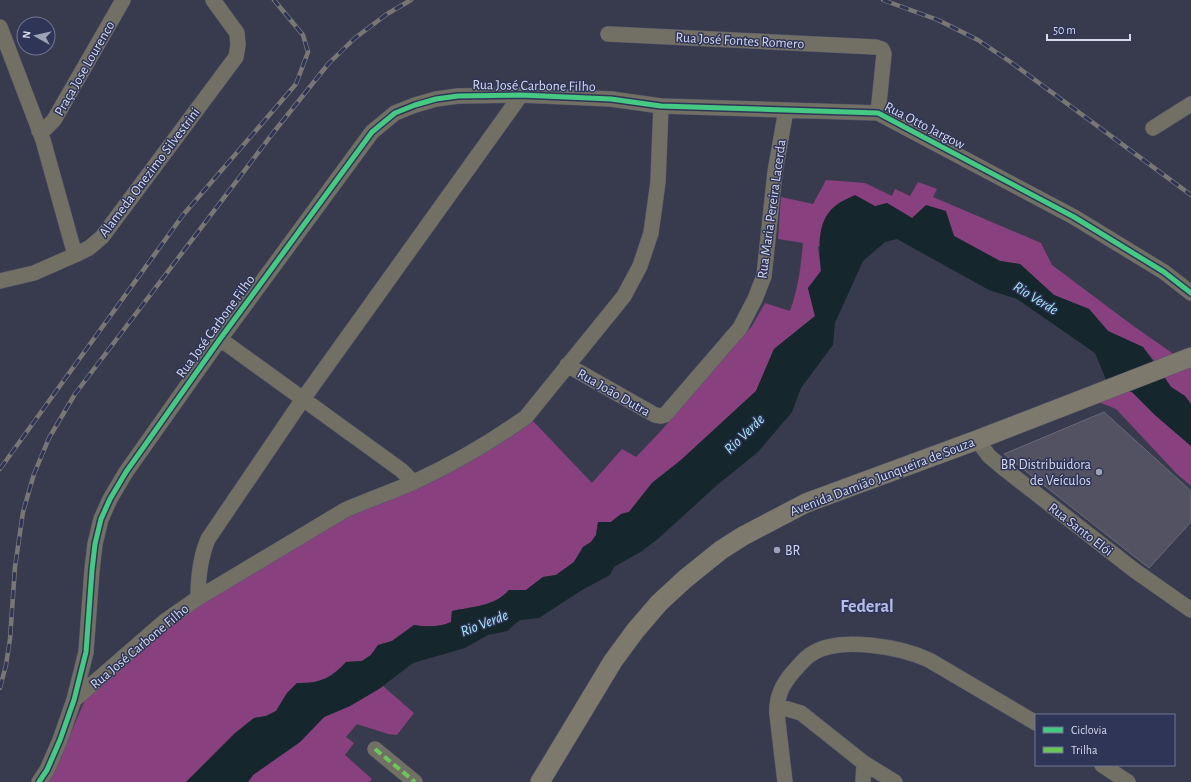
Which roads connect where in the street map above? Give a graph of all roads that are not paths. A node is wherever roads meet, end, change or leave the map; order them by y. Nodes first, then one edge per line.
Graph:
1 (123, 0) edge
2 (213, 0) edge
3 (0, 27) edge
4 (608, 34) dead end
5 (521, 95) junction
6 (611, 99) joint
7 (1191, 104) edge
8 (661, 106) junction
9 (786, 110) junction
10 (878, 113) junction
11 (1153, 128) dead end
12 (39, 131) junction
13 (75, 255) junction
14 (0, 281) edge
15 (1191, 293) edge
16 (220, 339) junction
17 (1191, 357) edge
18 (567, 365) junction
19 (303, 399) junction
20 (661, 416) joint
21 (977, 440) junction
22 (413, 482) junction
23 (198, 598) junction
24 (1191, 610) edge
25 (74, 700) junction
26 (777, 706) junction
27 (1035, 722) edge
28 (376, 750) dead end
29 (864, 763) junction
30 (1104, 766) edge
31 (782, 780) edge
32 (39, 782) edge
33 (415, 782) edge
34 (540, 782) edge
35 (863, 782) edge
36 (895, 782) edge
37 (1128, 782) edge

1 - 12 street, Praça Jose Lourenco
2 - 13 street, Alameda Onezimo Silvestrini
3 - 12 street
4 - 10 street, Rua José Fontes Romero
5 - 6 street, Rua José Carbone Filho
5 - 16 street, Rua José Carbone Filho
5 - 19 street
6 - 8 street, Rua Otto Jargow
7 - 11 street
8 - 9 street, Rua Otto Jargow
8 - 18 street, Rua José Carbone Filho
9 - 10 street, Rua Otto Jargow
9 - 20 street, Rua Maria Pereira Lacerda
10 - 15 street, Rua Otto Jargow
12 - 13 street
13 - 14 street, Alameda Onezimo Silvestrini
16 - 19 street
16 - 25 street, Rua José Carbone Filho
17 - 21 main road, Avenida Damião Junqueira de Souza
18 - 20 street, Rua João Dutra
18 - 22 street, Rua José Carbone Filho
19 - 22 street
19 - 23 street
21 - 24 street, Rua Santo Elói
21 - 34 main road, Avenida Damião Junqueira de Souza
22 - 23 street, Rua José Carbone Filho
23 - 25 street, Rua José Carbone Filho
25 - 32 street, Rua José Carbone Filho
26 - 27 street
26 - 29 street
26 - 31 street
28 - 33 street
29 - 35 street
29 - 36 street
30 - 37 street

